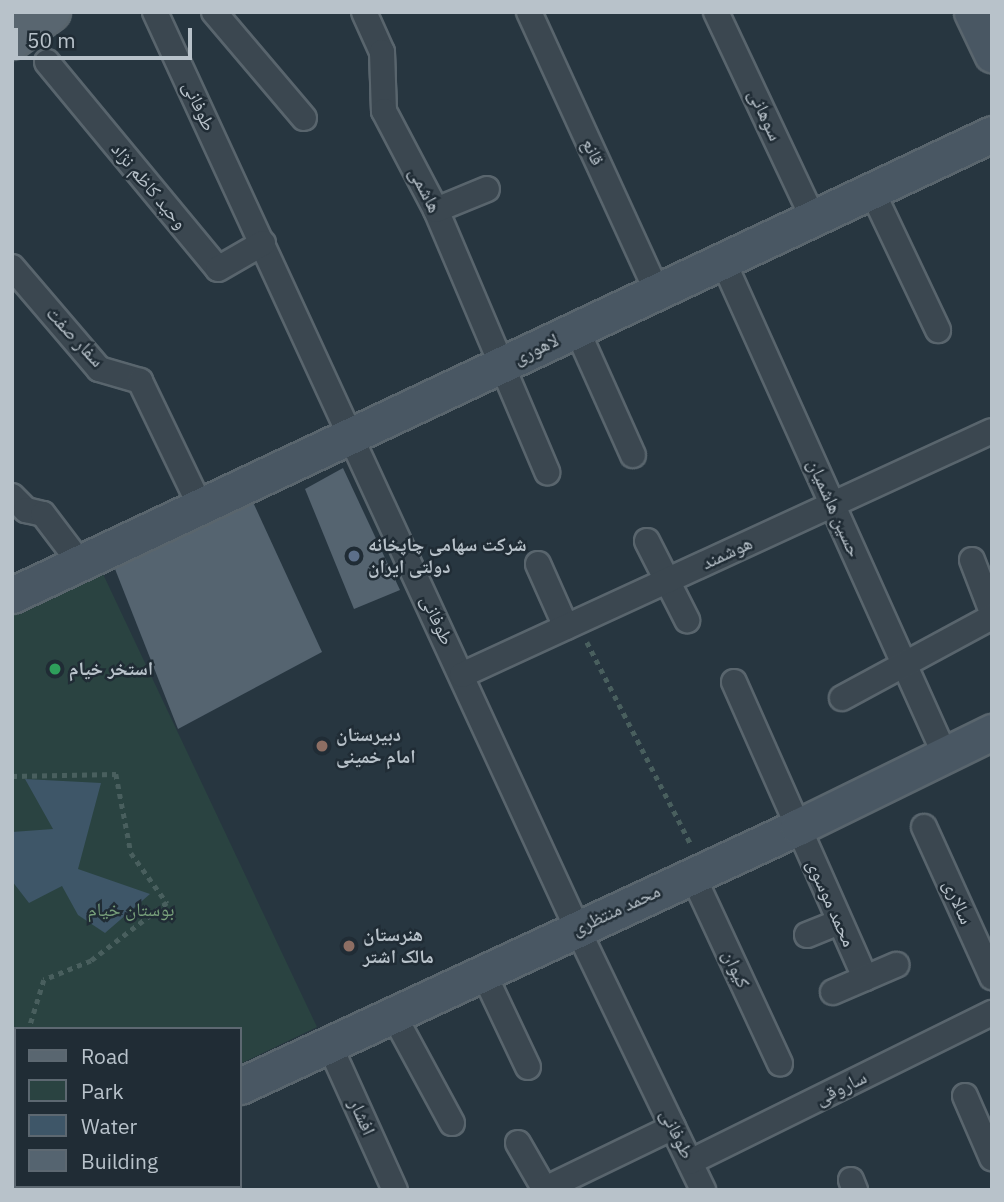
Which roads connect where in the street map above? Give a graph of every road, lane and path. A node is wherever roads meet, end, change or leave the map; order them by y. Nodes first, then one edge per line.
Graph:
1 (51, 12) edge
2 (155, 12) edge
3 (214, 12) edge
4 (364, 12) edge
5 (528, 12) edge
6 (716, 12) edge
7 (972, 12) edge
8 (12, 40) edge
9 (992, 54) edge
10 (47, 62) dead end
11 (304, 118) dead end
12 (992, 134) edge
13 (487, 189) dead end
14 (872, 191) junction
15 (436, 210) junction
16 (813, 218) junction
17 (263, 243) junction
18 (723, 261) junction
19 (12, 267) edge
20 (657, 292) junction
21 (577, 330) junction
22 (938, 330) dead end
23 (504, 365) junction
24 (992, 431) edge
25 (353, 436) junction
26 (633, 455) dead end
27 (547, 472) dead end
28 (12, 496) edge
29 (832, 505) junction
30 (201, 508) junction
31 (647, 541) dead end
32 (972, 560) dead end
33 (81, 564) junction
34 (538, 564) dead end
35 (667, 581) junction
36 (12, 595) edge
37 (992, 614) edge
38 (687, 620) dead end
39 (572, 625) junction
40 (903, 663) junction
41 (462, 675) junction
42 (734, 682) dead end
43 (842, 698) dead end
44 (992, 732) edge
45 (945, 755) junction
46 (12, 776) edge
47 (798, 827) junction
48 (924, 827) dead end
49 (698, 871) junction
50 (840, 922) junction
51 (577, 928) junction
52 (807, 936) dead end
53 (896, 965) dead end
54 (483, 972) junction
55 (992, 977) edge
56 (865, 978) junction
57 (833, 992) dead end
58 (992, 1013) edge
59 (393, 1014) junction
60 (30, 1027) edge
61 (329, 1044) junction
62 (780, 1064) dead end
63 (528, 1067) dead end
64 (242, 1085) edge
65 (965, 1096) dead end
66 (452, 1123) dead end
67 (673, 1127) junction
68 (518, 1143) dead end
69 (992, 1158) edge
70 (690, 1162) junction
71 (545, 1189) edge
72 (395, 1190) edge
73 (703, 1190) edge

1 - 8 main road
2 - 17 street, طوفانی
3 - 11 street
4 - 15 street, هاشمی
5 - 20 street, قانع
6 - 16 street, سوهانی
7 - 9 main road
10 - 17 street, وحید کاظم نژاد
12 - 14 main road, لاهوری
13 - 15 street
14 - 16 main road, لاهوری
14 - 22 street
15 - 23 street, هاشمی
16 - 18 main road, لاهوری
17 - 25 street, طوفانی
18 - 20 main road, لاهوری
18 - 29 street, حسین هاشمیان
19 - 30 street, سفار صفت
20 - 21 main road, لاهوری
21 - 23 main road, لاهوری
21 - 26 street
23 - 25 main road, لاهوری
23 - 27 street, هاشمی
24 - 29 street, هوشمند
25 - 30 main road, لاهوری
25 - 41 street, طوفانی
28 - 33 street
29 - 35 street, هوشمند
29 - 40 street, حسین هاشمیان
30 - 33 main road, لاهوری
31 - 35 street
32 - 37 street
33 - 36 main road, لاهوری
34 - 39 street
35 - 38 street
35 - 39 street, هوشمند
37 - 40 street
39 - 41 street, هوشمند
39 - 49 path
40 - 43 street
40 - 45 street, حسین هاشمیان
41 - 51 street, طوفانی
42 - 47 street, محمد موسوی
44 - 45 main road, محمد منتظری
45 - 47 main road, محمد منتظری
46 - 60 path
47 - 49 main road, محمد منتظری
47 - 50 street, محمد موسوی
48 - 55 street, سالاری
49 - 51 main road, محمد منتظری
49 - 62 street, کیوان
50 - 52 street
50 - 56 street, محمد موسوی
51 - 54 main road, محمد منتظری
51 - 67 street, طوفانی
53 - 56 street
54 - 59 main road, محمد منتظری
54 - 63 street
56 - 57 street
58 - 70 street, ساروقی
59 - 61 main road, محمد منتظری
59 - 66 street
61 - 64 main road, محمد منتظری
61 - 72 street, افشار
65 - 69 street
67 - 70 street, طوفانی
67 - 71 street
68 - 71 street
70 - 73 street, طوفانی

